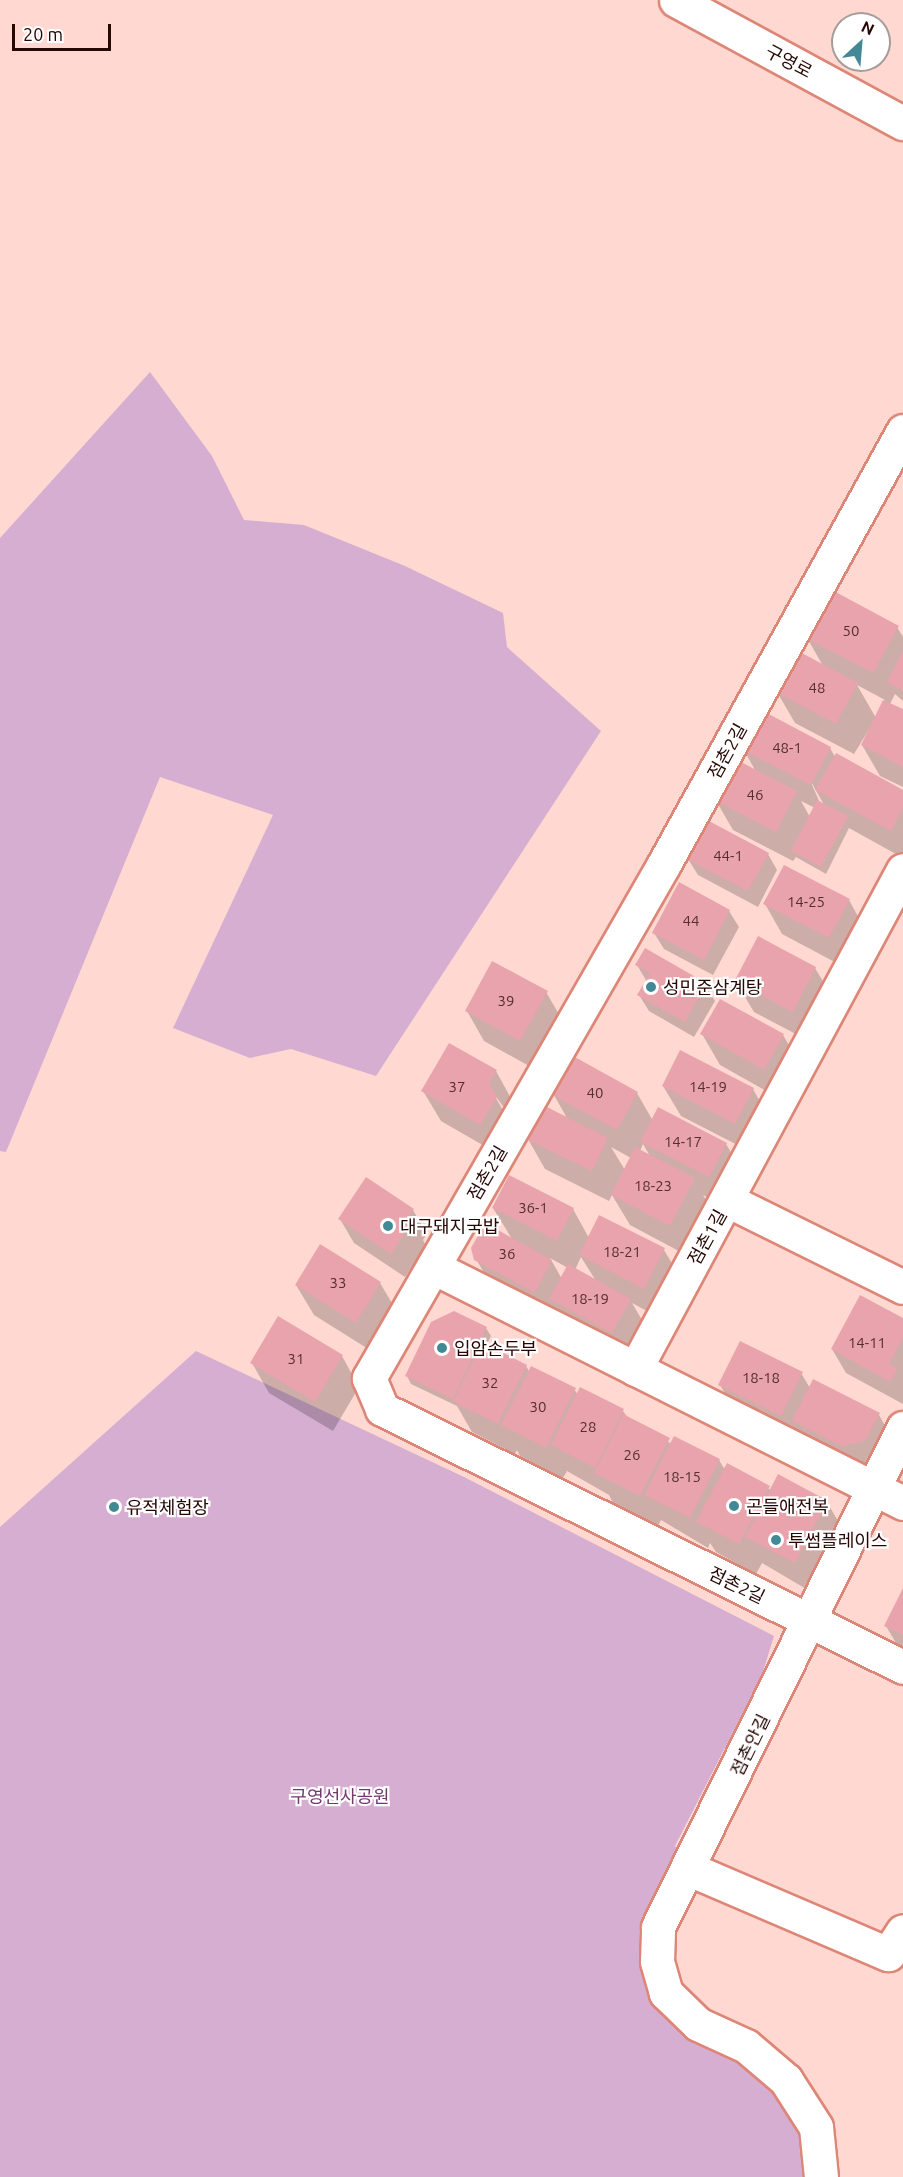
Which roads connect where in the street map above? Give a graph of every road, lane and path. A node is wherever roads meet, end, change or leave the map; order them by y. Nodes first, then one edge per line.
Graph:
1 (676, 0) edge
2 (903, 123) edge
3 (903, 431) edge
4 (903, 870) edge
5 (727, 1200) junction
6 (434, 1267) junction
7 (903, 1287) edge
8 (635, 1369) junction
9 (903, 1428) edge
10 (872, 1487) junction
11 (903, 1503) edge
12 (811, 1621) junction
13 (903, 1667) edge
14 (687, 1868) junction
15 (903, 1931) edge
16 (821, 2177) edge

1 - 2 street, 구영로
3 - 6 street, 점촌2길
4 - 5 street, 점촌1길
5 - 7 street
5 - 8 street, 점촌1길
6 - 8 street
6 - 12 street, 점촌2길
8 - 10 street
9 - 10 street
10 - 11 street
10 - 12 street, 점촌안길
12 - 13 street, 점촌2길
12 - 14 street, 점촌안길
14 - 15 street
14 - 16 street, 점촌안길

